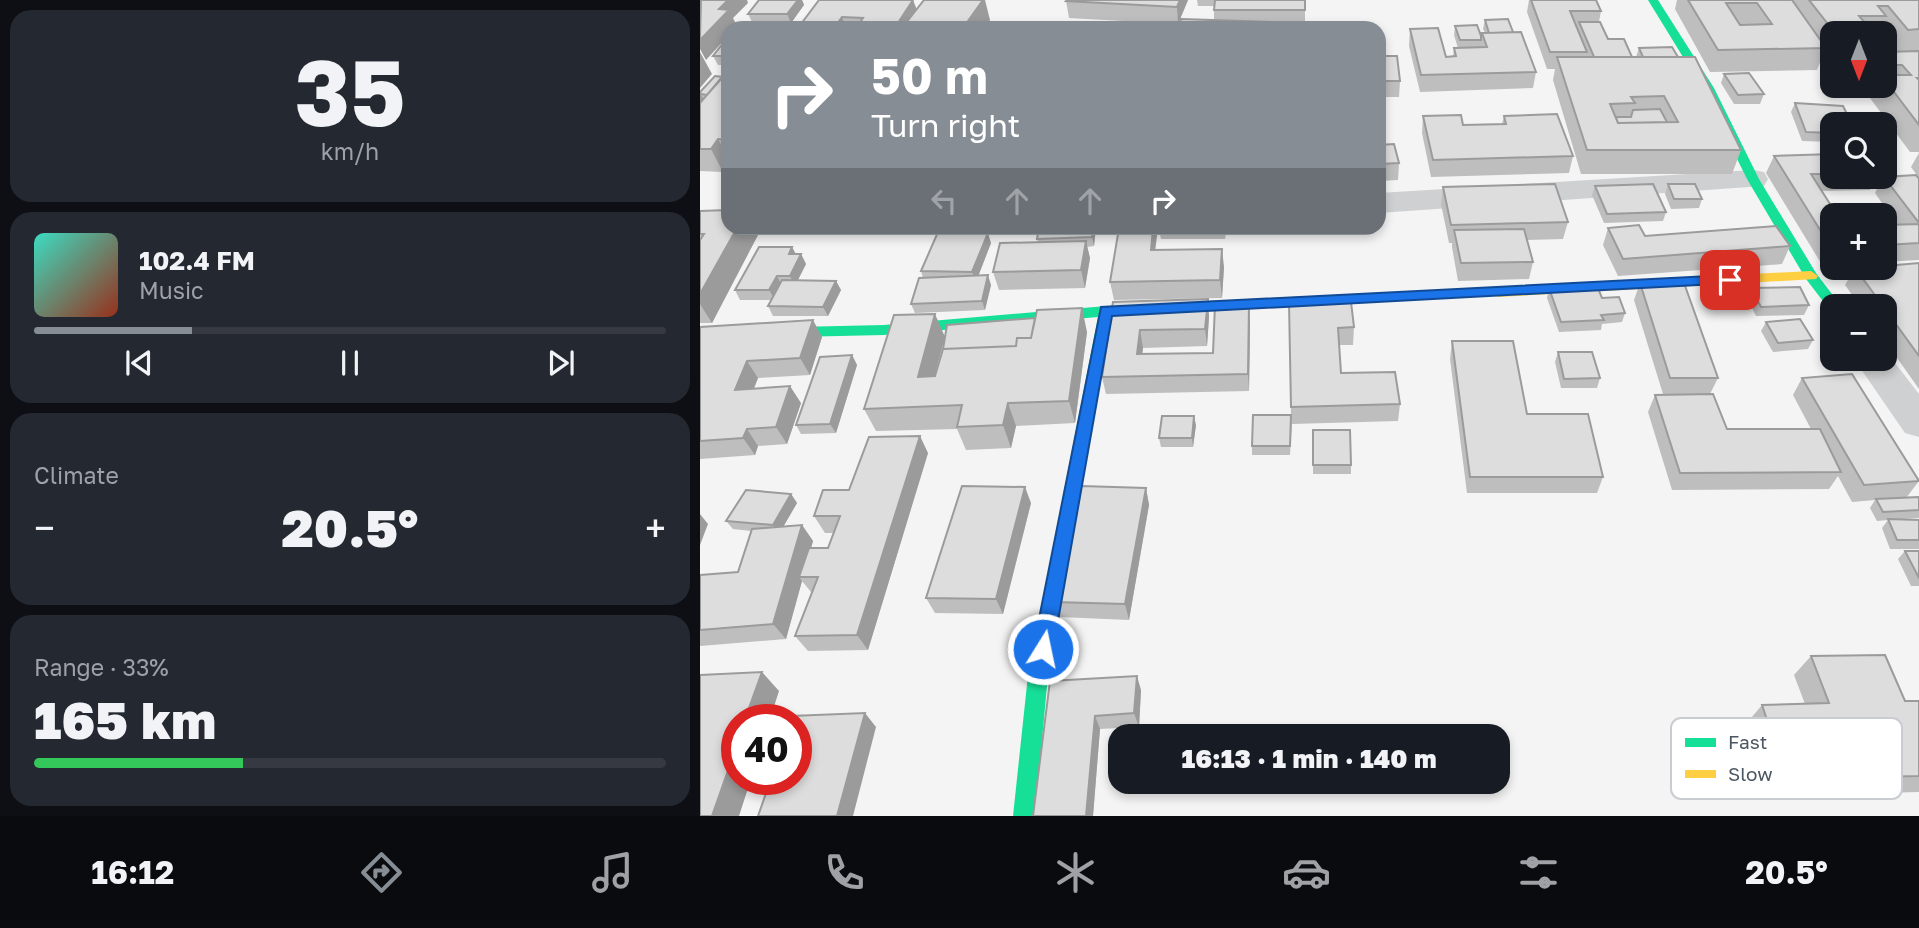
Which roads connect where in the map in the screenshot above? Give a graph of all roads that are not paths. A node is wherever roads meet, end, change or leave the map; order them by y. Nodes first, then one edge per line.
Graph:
1 (1653, 0) edge
2 (1753, 179) junction
3 (1386, 203) edge
4 (1811, 276) junction
5 (1825, 294) edge
6 (1106, 311) junction
7 (700, 334) edge
8 (1881, 371) edge
9 (1919, 422) edge
10 (1024, 816) edge

1 - 2 street
2 - 3 street
2 - 4 street
4 - 5 street
4 - 6 street
6 - 7 street
6 - 10 street
8 - 9 street

